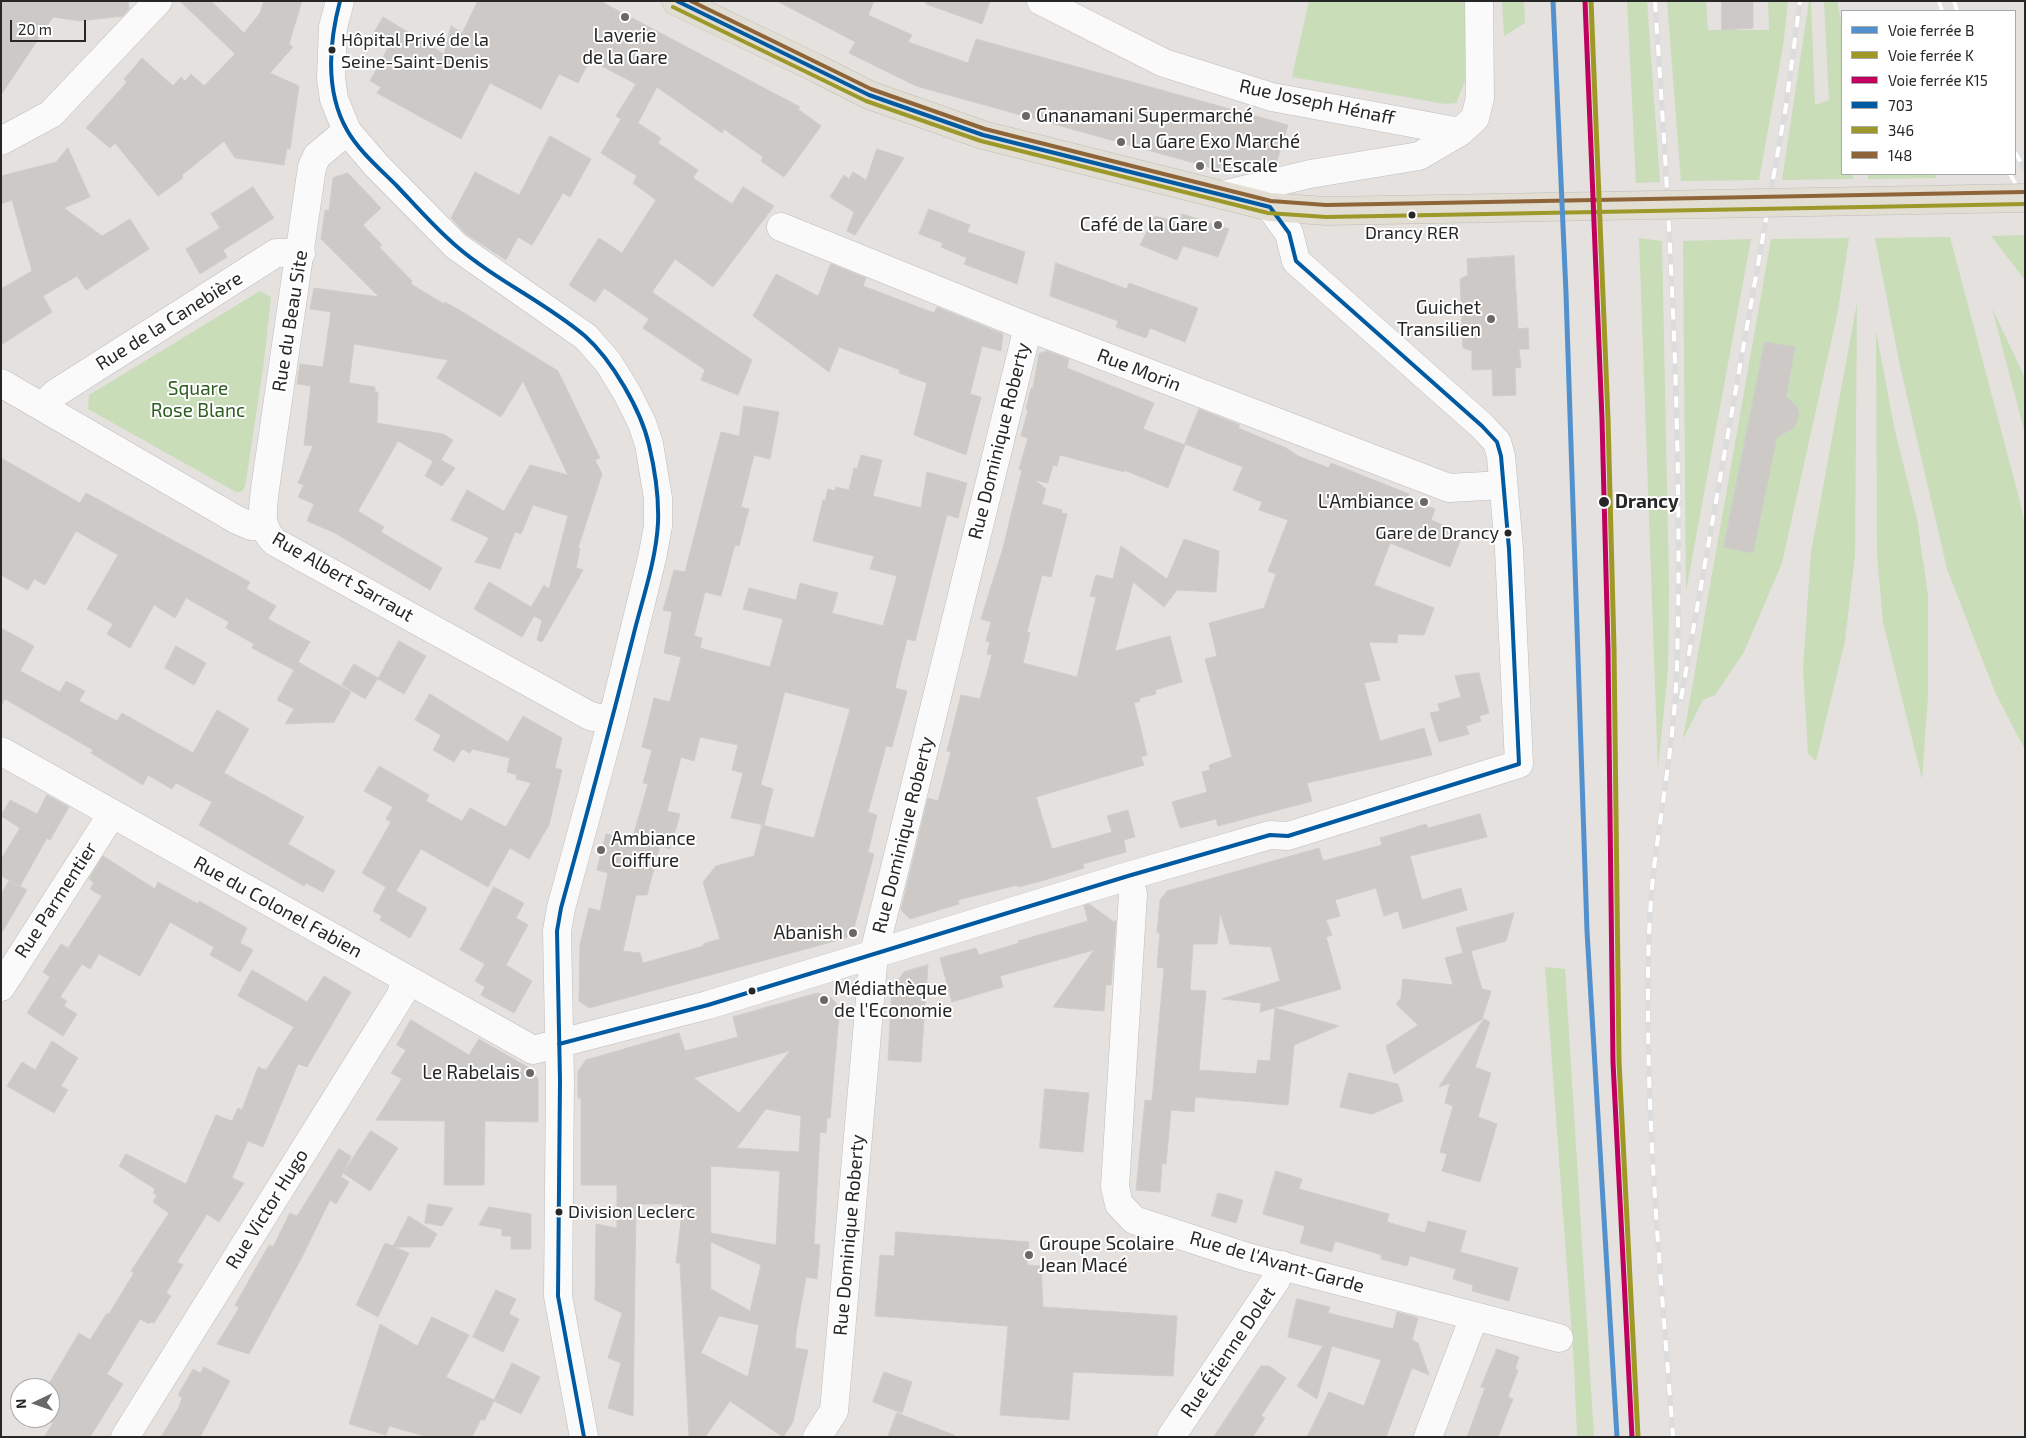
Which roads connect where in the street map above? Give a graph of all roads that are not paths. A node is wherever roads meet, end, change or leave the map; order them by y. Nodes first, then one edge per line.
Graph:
1 (158, 1) edge
2 (340, 1) edge
3 (676, 1) edge
4 (1041, 1) edge
5 (1480, 1) edge
6 (347, 131) junction
7 (1460, 132) junction
8 (1, 141) edge
9 (1222, 195) junction
10 (2025, 198) edge
11 (1270, 207) junction
12 (781, 227) dead end
13 (301, 253) junction
14 (1028, 327) junction
15 (1, 383) edge
16 (43, 406) junction
17 (1503, 485) junction
18 (264, 526) junction
19 (612, 721) junction
20 (1, 751) edge
21 (112, 814) junction
22 (1128, 876) junction
23 (874, 953) junction
24 (405, 979) junction
25 (1, 987) edge
26 (559, 1044) junction
27 (1282, 1265) junction
28 (1474, 1317) junction
29 (1559, 1338) dead end
30 (124, 1437) edge
31 (584, 1437) edge
32 (817, 1437) edge
33 (1171, 1437) edge
34 (1428, 1437) edge

1 - 8 street
2 - 6 street
3 - 9 main road
4 - 7 street, Rue Joseph Hénaff
5 - 7 street
6 - 13 street, Rue du Beau Site
6 - 19 street
7 - 9 street
9 - 11 main road
10 - 11 main road, bridge
11 - 17 street
12 - 14 street, Rue Morin
13 - 16 street, Rue de la Canebière
13 - 18 street, Rue du Beau Site
14 - 17 street, Rue Morin
14 - 23 street, Rue Dominique Roberty
15 - 16 street, Rue Albert Sarraut
16 - 18 street, Rue Albert Sarraut
17 - 22 street, Rue du Colonel Fabien
18 - 19 street, Rue Albert Sarraut
19 - 26 street
20 - 21 street, Rue du Colonel Fabien
21 - 24 street, Rue du Colonel Fabien
21 - 25 street, Rue Parmentier
22 - 23 street, Rue du Colonel Fabien
22 - 27 street, Rue de l'Avant-Garde
23 - 26 street, Rue du Colonel Fabien
23 - 32 street, Rue Dominique Roberty
24 - 26 street, Rue du Colonel Fabien
24 - 30 street, Rue Victor Hugo
26 - 31 street
27 - 28 street, Rue de l'Avant-Garde
27 - 33 street, Rue Étienne Dolet
28 - 29 street, Rue de l'Avant-Garde
28 - 34 street

